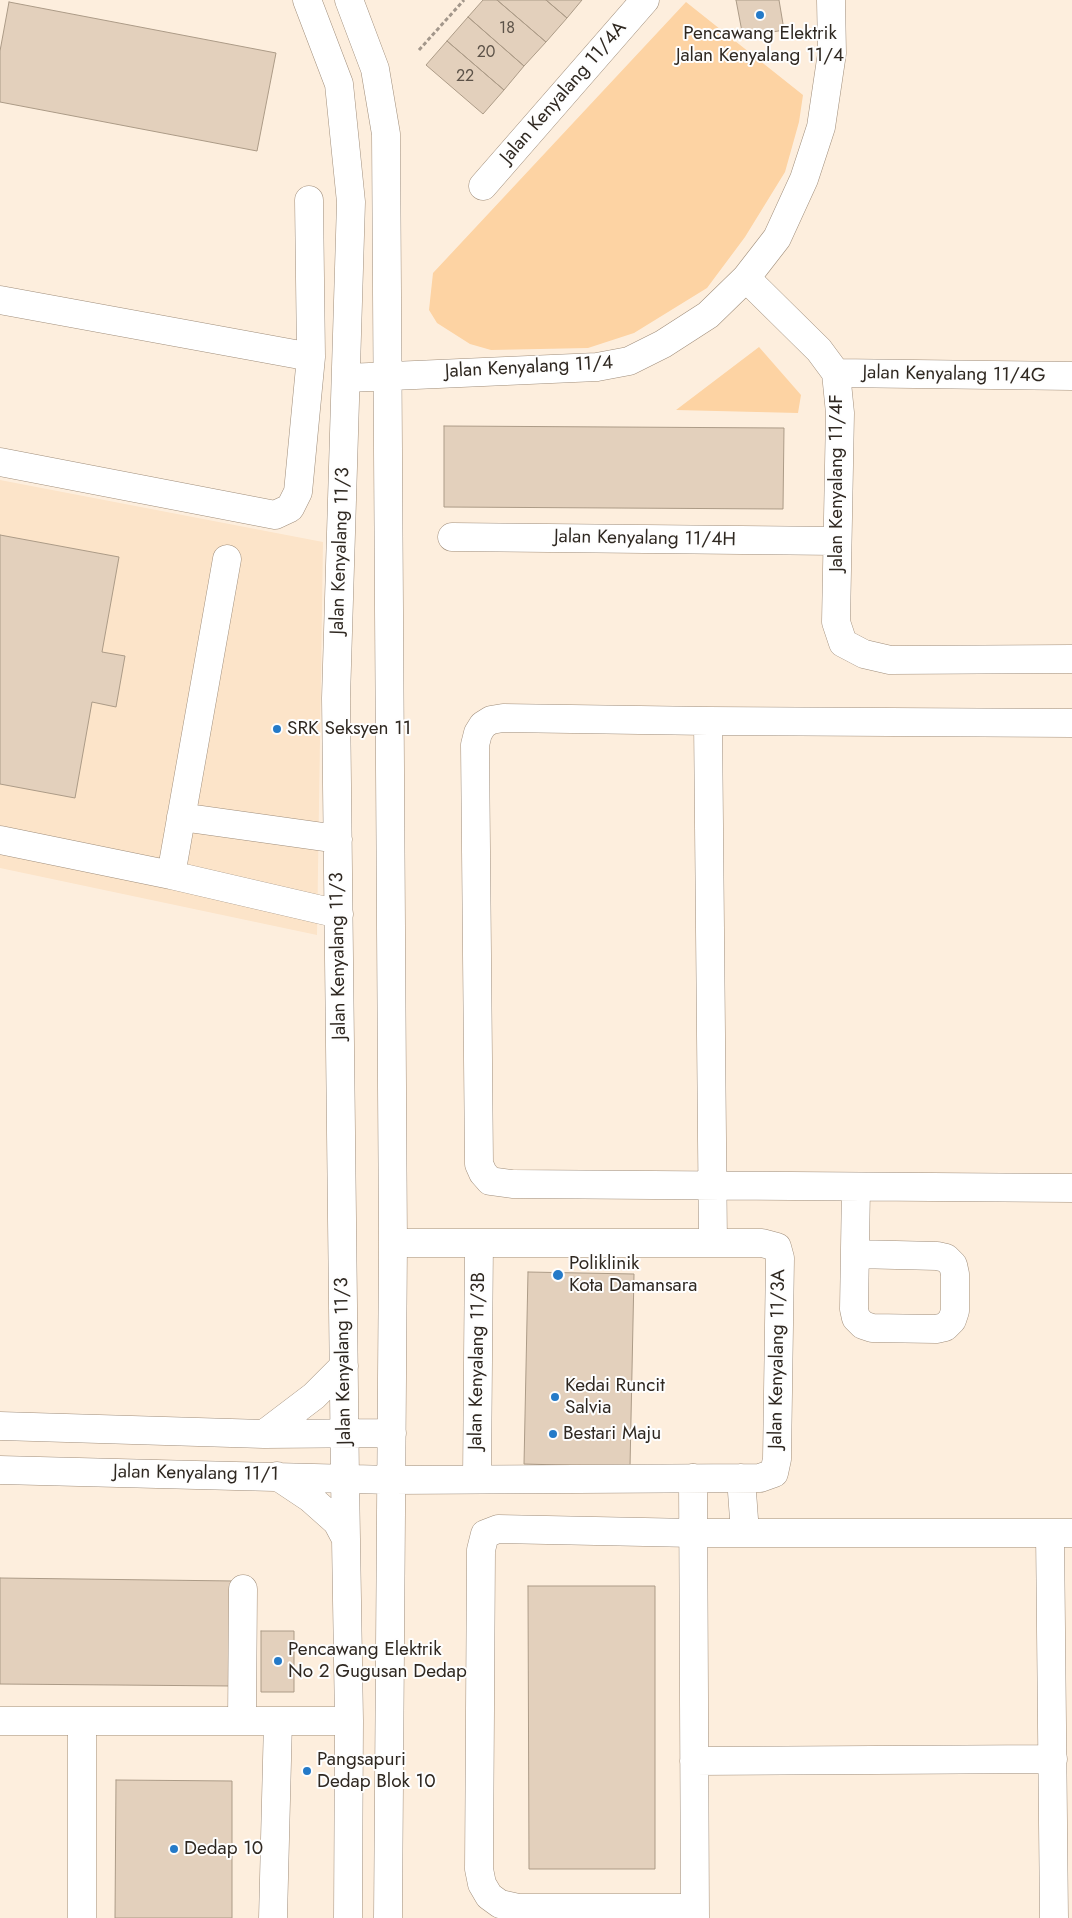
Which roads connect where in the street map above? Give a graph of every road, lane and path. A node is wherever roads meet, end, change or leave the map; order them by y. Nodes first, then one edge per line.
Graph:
1 (307, 0) edge
2 (349, 0) edge
3 (464, 0) edge
4 (645, 0) edge
5 (831, 0) edge
6 (419, 50) dead end
7 (483, 186) dead end
8 (309, 200) dead end
9 (746, 278) junction
10 (0, 300) edge
11 (311, 357) junction
12 (836, 373) junction
13 (1072, 376) edge
14 (389, 377) junction
15 (347, 378) junction
16 (0, 462) edge
17 (452, 537) dead end
18 (837, 541) junction
19 (227, 560) dead end
20 (1072, 659) edge
21 (708, 722) junction
22 (1072, 723) edge
23 (181, 817) junction
24 (338, 839) junction
25 (0, 840) edge
26 (171, 875) junction
27 (339, 914) junction
28 (712, 1187) junction
29 (856, 1188) junction
30 (1072, 1188) edge
31 (393, 1243) junction
32 (479, 1243) junction
33 (713, 1243) junction
34 (855, 1254) dead end
35 (344, 1366) junction
36 (0, 1426) edge
37 (345, 1433) junction
38 (392, 1433) junction
39 (264, 1434) junction
40 (0, 1470) edge
41 (277, 1476) junction
42 (477, 1478) junction
43 (693, 1478) junction
44 (741, 1478) junction
45 (345, 1479) junction
46 (392, 1480) junction
47 (693, 1533) junction
48 (745, 1533) junction
49 (1061, 1533) edge
50 (346, 1539) junction
51 (243, 1589) dead end
52 (242, 1720) junction
53 (0, 1721) edge
54 (82, 1721) junction
55 (278, 1721) junction
56 (349, 1721) junction
57 (1052, 1759) junction
58 (694, 1761) junction
59 (389, 1793) junction
60 (349, 1795) junction
61 (695, 1913) edge
62 (82, 1918) edge
63 (274, 1918) edge
64 (348, 1918) edge
65 (388, 1918) edge
66 (1054, 1918) edge

1 - 15 street, Jalan Kenyalang 11/3
2 - 14 street
3 - 6 path
4 - 7 street, Jalan Kenyalang 11/4A
5 - 9 street, Jalan Kenyalang 11/4
8 - 11 street
9 - 12 street, Jalan Kenyalang 11/4F
9 - 14 street, Jalan Kenyalang 11/4
10 - 11 street
11 - 16 street
12 - 13 street, Jalan Kenyalang 11/4G
12 - 18 street, Jalan Kenyalang 11/4F
14 - 15 street, Jalan Kenyalang 11/4
14 - 31 street
15 - 24 street, Jalan Kenyalang 11/3
17 - 18 street, Jalan Kenyalang 11/4H
18 - 20 street, Jalan Kenyalang 11/4F
19 - 23 street
21 - 22 street
21 - 28 street
21 - 28 street
23 - 24 street
23 - 26 street
24 - 27 street, Jalan Kenyalang 11/3
25 - 26 street
26 - 27 street
27 - 35 street, Jalan Kenyalang 11/3
28 - 29 street
28 - 33 street
29 - 30 street
29 - 34 street
31 - 32 street, Jalan Kenyalang 11/3A
31 - 38 street
32 - 33 street, Jalan Kenyalang 11/3A
32 - 42 street, Jalan Kenyalang 11/3B
33 - 44 street, Jalan Kenyalang 11/3A
35 - 37 street, Jalan Kenyalang 11/3
35 - 39 street
36 - 39 street
37 - 38 street
37 - 39 street
37 - 45 street, Jalan Kenyalang 11/3
38 - 46 street
40 - 41 street, Jalan Kenyalang 11/1
41 - 45 street, Jalan Kenyalang 11/1
41 - 50 street
42 - 43 street, Jalan Kenyalang 11/3A
42 - 46 street, Jalan Kenyalang 11/3A
43 - 44 street, Jalan Kenyalang 11/3A
43 - 47 street
44 - 48 street
45 - 46 street, Jalan Kenyalang 11/1
45 - 50 street, Jalan Kenyalang 11/3
46 - 59 street
47 - 48 street
47 - 58 street
47 - 61 street
48 - 49 street
49 - 57 street
50 - 56 street, Jalan Kenyalang 11/3
51 - 52 street
52 - 54 street
52 - 55 street
53 - 54 street
54 - 62 street
55 - 56 street
55 - 63 street
56 - 60 street, Jalan Kenyalang 11/3
57 - 58 street
57 - 66 street
58 - 61 street
59 - 60 street
59 - 65 street
60 - 64 street, Jalan Kenyalang 11/3

